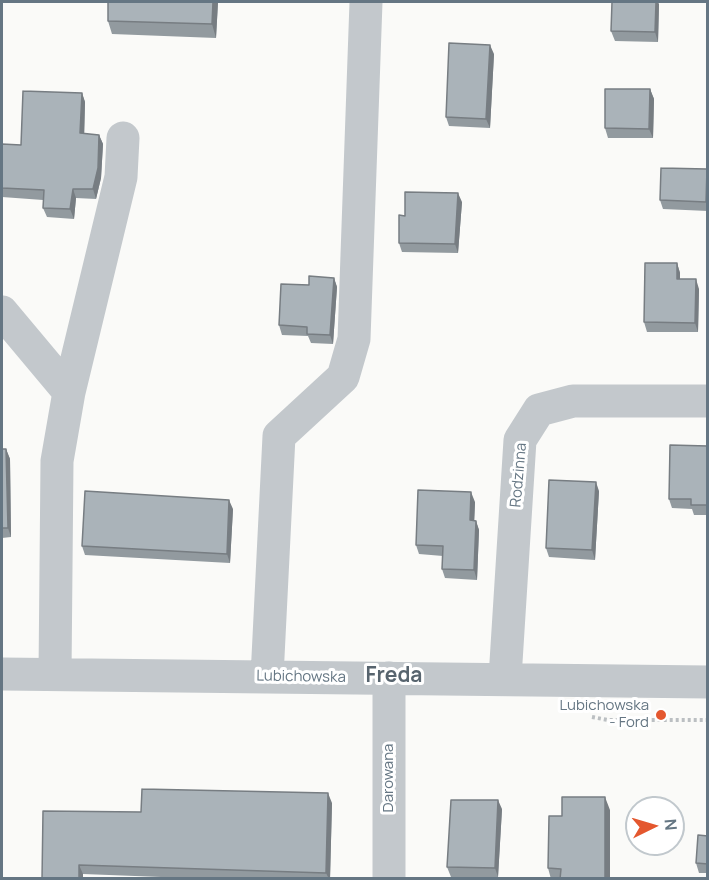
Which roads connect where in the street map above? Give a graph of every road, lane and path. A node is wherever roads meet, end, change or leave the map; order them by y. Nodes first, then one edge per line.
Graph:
1 (366, 2) edge
2 (123, 138) dead end
3 (2, 312) edge
4 (69, 392) junction
5 (708, 401) edge
6 (2, 674) edge
7 (55, 674) junction
8 (267, 677) junction
9 (388, 678) junction
10 (505, 678) junction
11 (708, 682) edge
12 (389, 879) edge

1 - 8 street
2 - 4 street
3 - 4 street
4 - 7 street
5 - 10 street, Rodzinna
6 - 7 street, Lubichowska
7 - 8 street, Lubichowska
8 - 9 street, Lubichowska
9 - 10 street, Lubichowska
9 - 12 street, Darowana
10 - 11 street, Lubichowska

